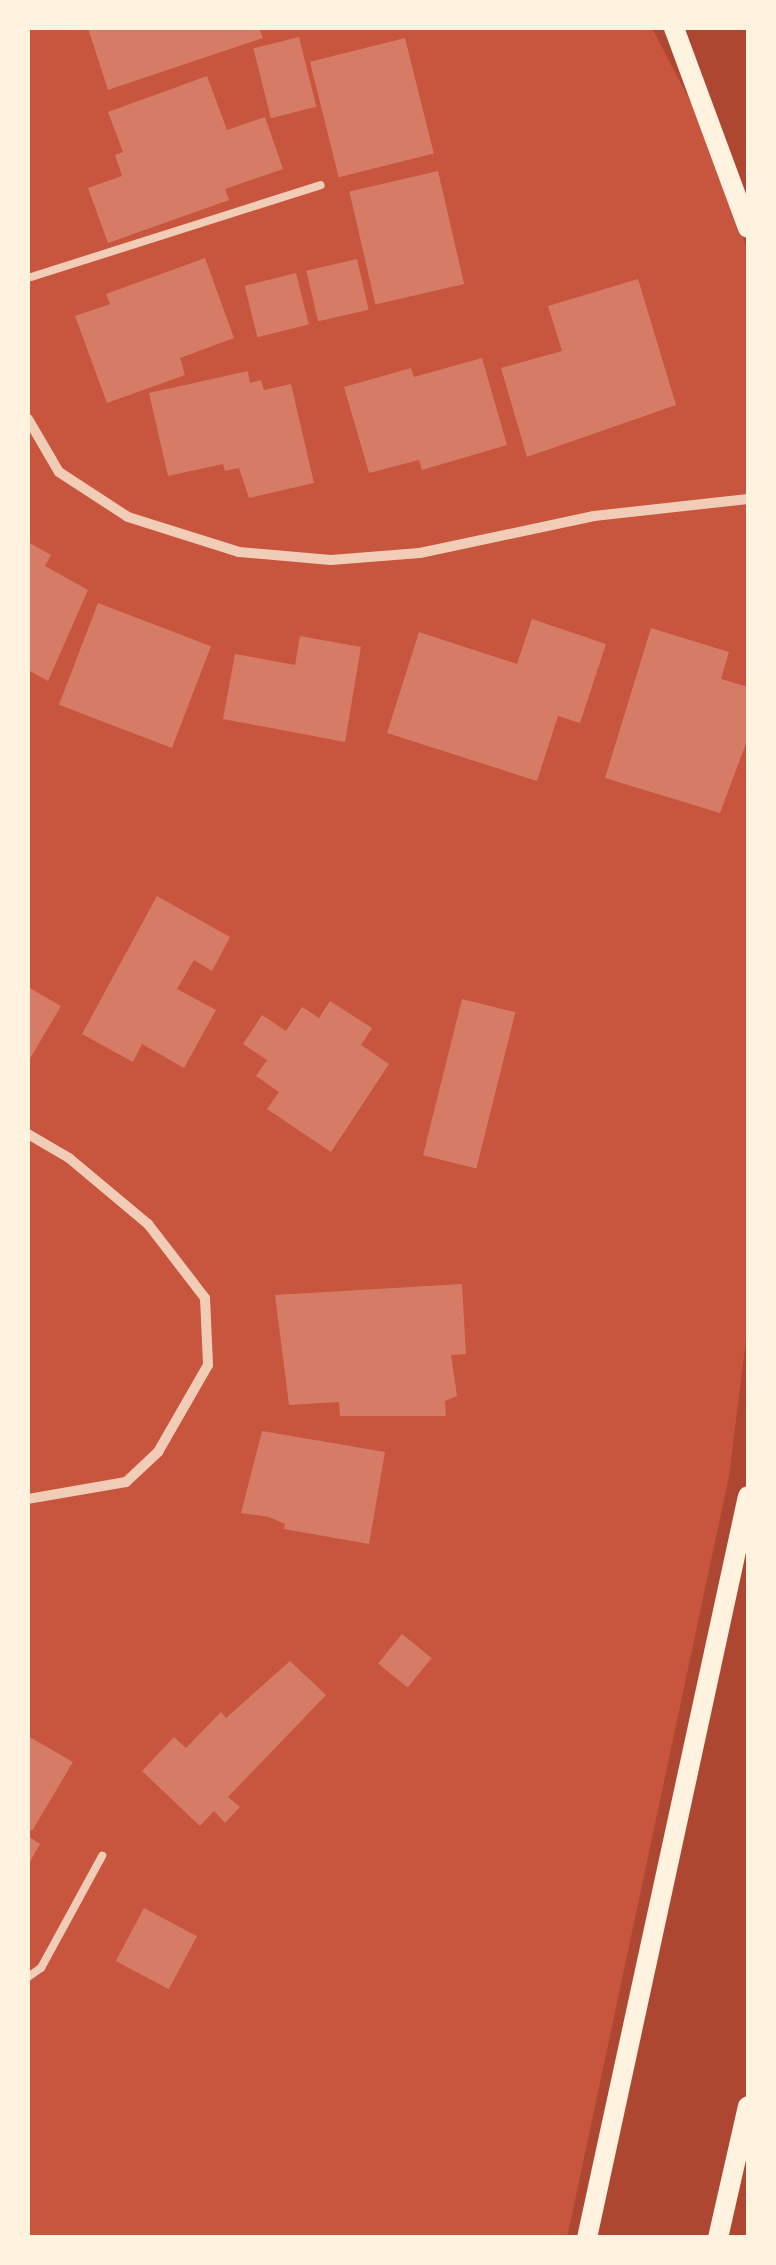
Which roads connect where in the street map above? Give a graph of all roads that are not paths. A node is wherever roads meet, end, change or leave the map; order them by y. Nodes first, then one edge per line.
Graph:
1 (674, 28) edge
2 (321, 185) dead end
3 (748, 228) edge
4 (28, 278) edge
5 (28, 419) edge
6 (748, 499) edge
7 (28, 1134) edge
8 (748, 1496) edge
9 (28, 1500) edge
10 (102, 1856) dead end
11 (28, 1978) edge
12 (748, 2106) edge
13 (587, 2238) edge
14 (718, 2238) edge

1 - 3 main road
2 - 4 lane
5 - 6 street
7 - 9 street
8 - 13 main road
10 - 11 lane
12 - 14 main road

